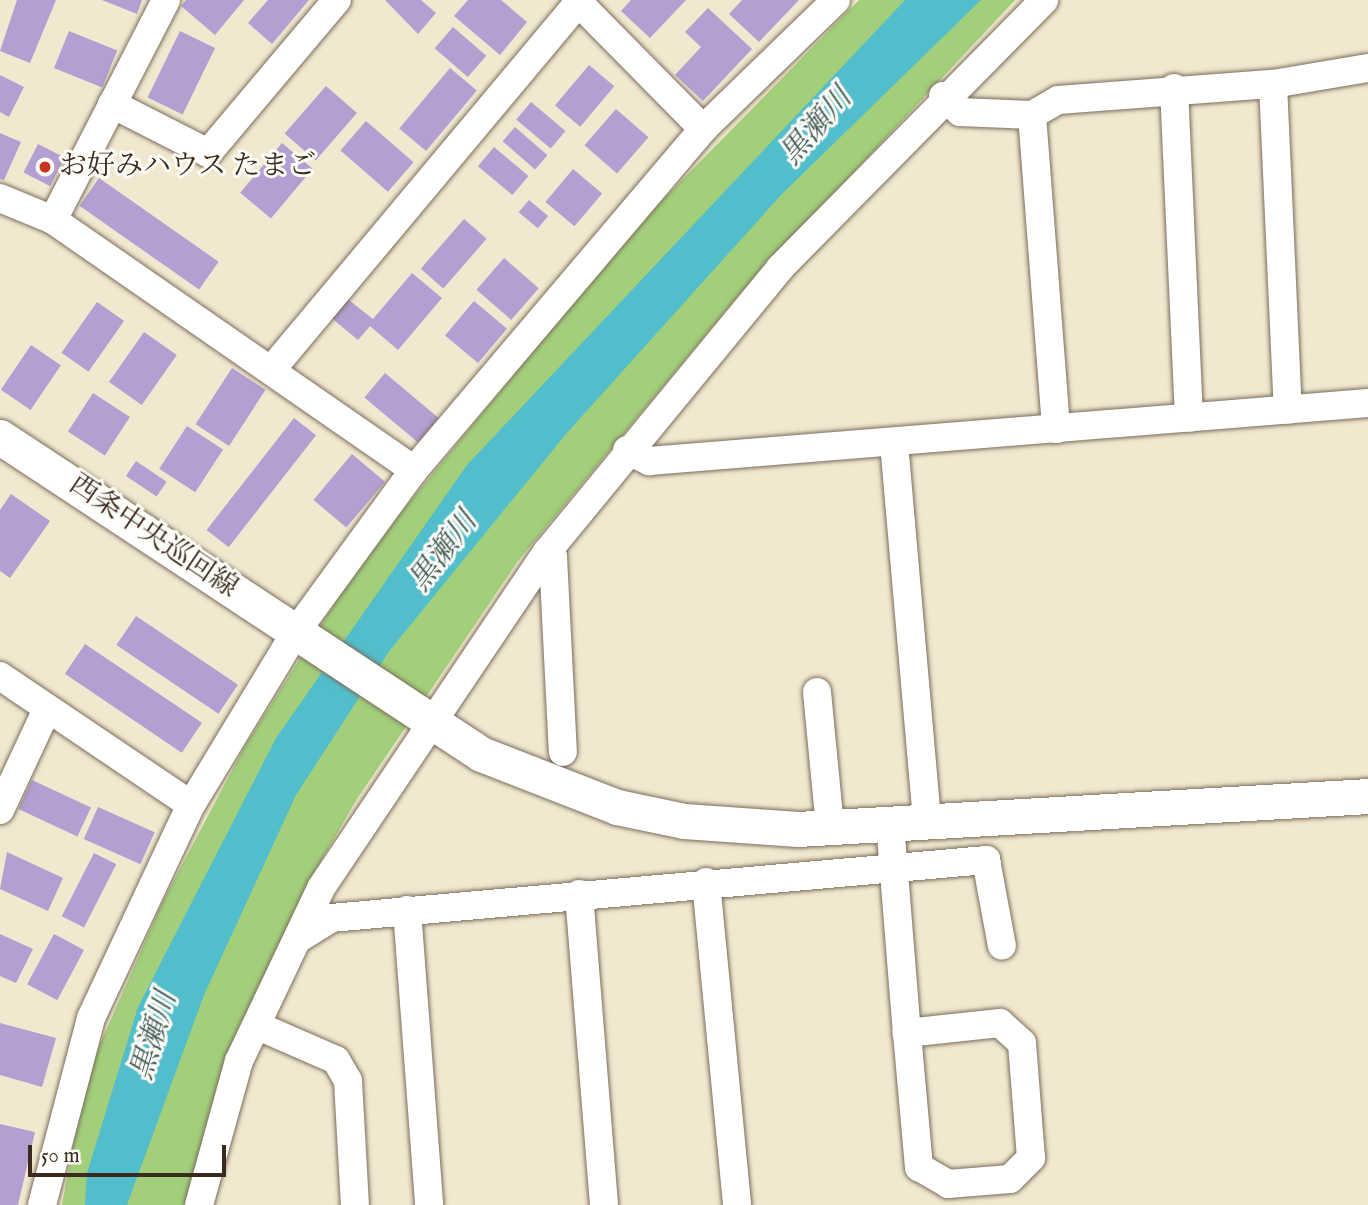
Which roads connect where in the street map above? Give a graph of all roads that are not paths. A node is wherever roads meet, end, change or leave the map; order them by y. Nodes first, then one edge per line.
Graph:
1 (166, 0) edge
2 (337, 0) edge
3 (836, 0) edge
4 (1044, 0) edge
5 (578, 1) edge
6 (1368, 68) edge
7 (1273, 84) junction
8 (1174, 88) junction
9 (943, 96) junction
10 (112, 104) junction
11 (1032, 115) junction
12 (704, 129) junction
13 (0, 198) edge
14 (53, 220) junction
15 (272, 369) junction
16 (1368, 404) edge
17 (1288, 410) junction
18 (1189, 418) junction
19 (1056, 429) junction
20 (0, 437) edge
21 (894, 443) junction
22 (627, 450) junction
23 (414, 470) junction
24 (547, 552) junction
25 (299, 637) junction
26 (0, 677) edge
27 (817, 692) dead end
28 (47, 709) junction
29 (427, 719) junction
30 (563, 752) dead end
31 (1368, 796) edge
32 (191, 805) junction
33 (0, 810) edge
34 (927, 821) junction
35 (890, 823) junction
36 (830, 827) junction
37 (894, 870) junction
38 (706, 882) junction
39 (579, 894) junction
40 (407, 910) junction
41 (298, 939) junction
42 (1002, 946) dead end
43 (258, 1026) junction
44 (907, 1033) junction
45 (42, 1205) edge
46 (199, 1205) edge
47 (355, 1205) edge
48 (429, 1205) edge
49 (604, 1205) edge
50 (737, 1205) edge

1 - 10 street
2 - 10 street
3 - 12 street
4 - 9 street
5 - 12 street
5 - 15 street
6 - 7 street
7 - 8 street
7 - 17 street
8 - 11 street
8 - 18 street
9 - 11 street
9 - 22 street
10 - 14 street
11 - 19 street
12 - 23 street
13 - 14 street
14 - 15 street
15 - 23 street
16 - 17 street
17 - 18 street
18 - 19 street
19 - 21 street
20 - 25 street, 西条中央巡回線
21 - 22 street
21 - 34 street
22 - 24 street
23 - 25 street
24 - 29 street
24 - 30 street
25 - 29 street, 西条中央巡回線
25 - 32 street
26 - 28 street
27 - 36 street
28 - 32 street
28 - 33 street
29 - 36 street, 西条中央巡回線
29 - 41 street
31 - 34 street, 西条中央巡回線
32 - 45 street
34 - 35 street, 西条中央巡回線
35 - 36 street, 西条中央巡回線
35 - 37 street
37 - 38 street
37 - 42 street
37 - 44 street
38 - 39 street
38 - 50 street
39 - 40 street
39 - 49 street
40 - 41 street
40 - 48 street
41 - 43 street
43 - 46 street
43 - 47 street
44 - 44 street

